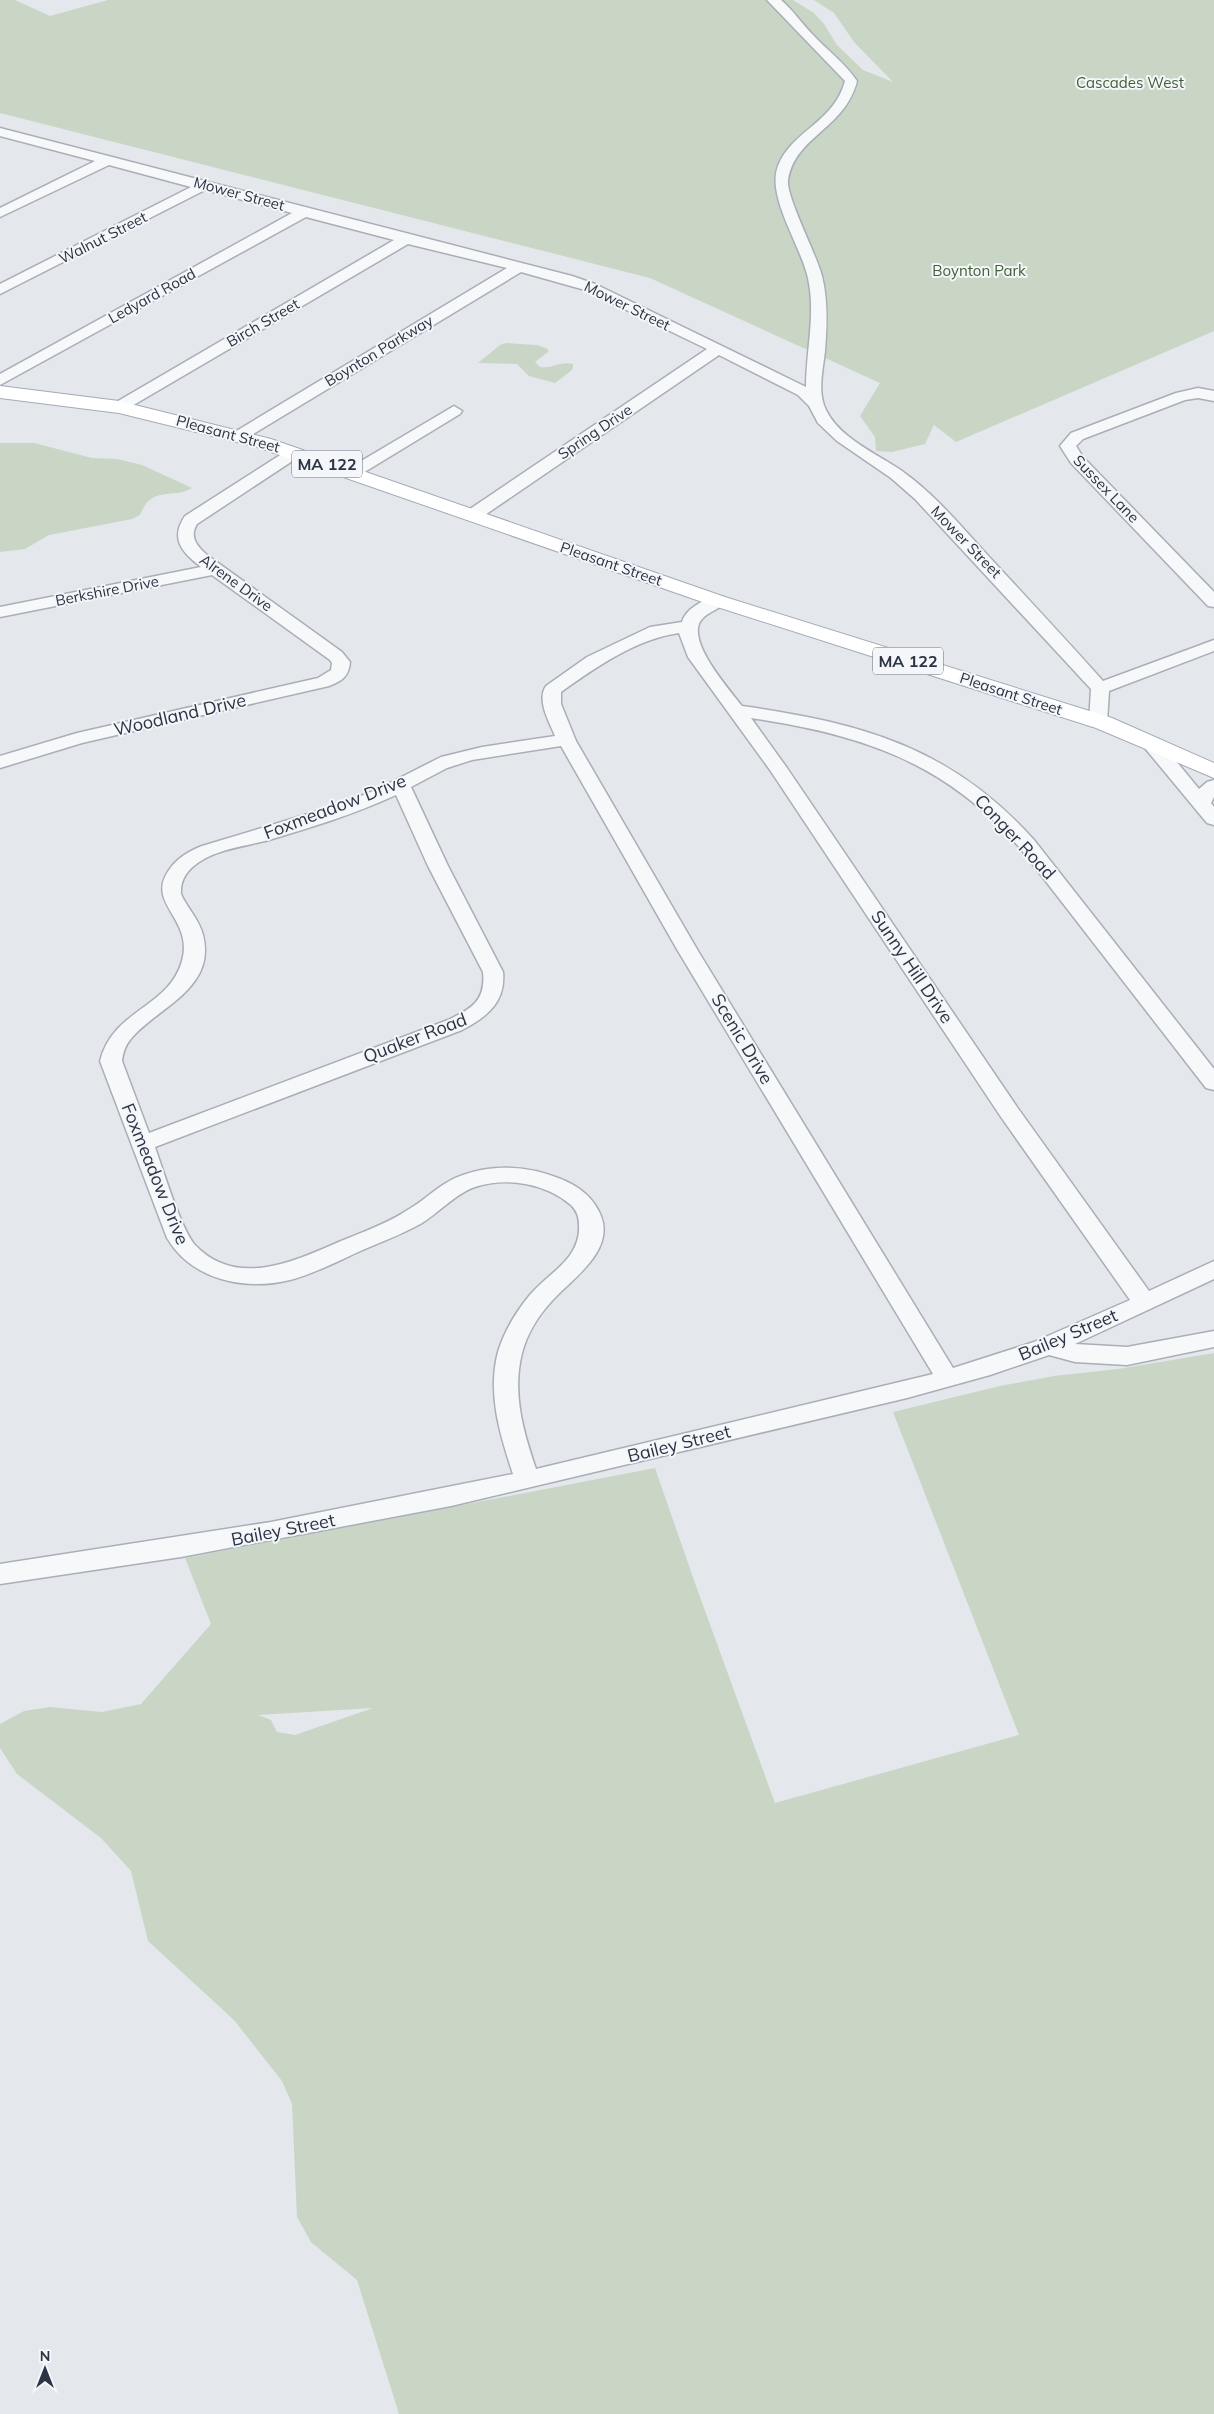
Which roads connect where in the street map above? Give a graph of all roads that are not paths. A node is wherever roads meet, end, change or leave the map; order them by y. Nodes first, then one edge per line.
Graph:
1 (773, 0) edge
2 (0, 132) edge
3 (106, 161) junction
4 (205, 185) junction
5 (304, 212) junction
6 (0, 213) edge
7 (406, 239) junction
8 (519, 267) junction
9 (0, 290) edge
10 (716, 350) junction
11 (0, 380) edge
12 (0, 392) edge
13 (1214, 396) edge
14 (816, 404) junction
15 (120, 407) junction
16 (454, 411) dead end
17 (239, 436) junction
18 (294, 452) junction
19 (352, 473) junction
20 (473, 515) junction
21 (214, 569) junction
22 (718, 601) junction
23 (1214, 602) edge
24 (0, 612) edge
25 (688, 627) junction
26 (1214, 645) edge
27 (336, 656) joint
28 (1100, 688) junction
29 (735, 710) junction
30 (1098, 722) junction
31 (567, 740) junction
32 (1152, 743) junction
33 (0, 762) edge
34 (1211, 775) edge
35 (401, 785) junction
36 (1197, 799) junction
37 (1214, 819) edge
38 (1214, 1084) edge
39 (142, 1144) junction
40 (1214, 1269) edge
41 (1145, 1303) junction
42 (1214, 1340) edge
43 (1047, 1346) junction
44 (946, 1378) junction
45 (527, 1479) junction
46 (0, 1574) edge

1 - 14 street
2 - 3 street, Mower Street
3 - 4 street, Mower Street
3 - 6 street
4 - 5 street, Mower Street
4 - 9 street, Walnut Street
5 - 7 street, Mower Street
5 - 11 street, Ledyard Road
7 - 8 street, Mower Street
7 - 15 street, Birch Street
8 - 10 street, Mower Street
8 - 17 street, Boynton Parkway
10 - 14 street, Mower Street
10 - 20 street, Spring Drive
12 - 15 main road, Pleasant Street / MA 122
13 - 23 street, Sussex Lane
14 - 28 street, Mower Street
15 - 17 main road, Pleasant Street / MA 122
16 - 19 street
17 - 18 main road, Pleasant Street / MA 122
18 - 19 main road, Pleasant Street / MA 122
18 - 21 street, Alrene Drive
19 - 20 main road, Pleasant Street / MA 122
20 - 22 main road, Pleasant Street / MA 122
21 - 24 street, Berkshire Drive
21 - 27 street, Alrene Drive
22 - 25 street
22 - 30 main road, Pleasant Street / MA 122
25 - 29 street, Sunny Hill Drive
25 - 31 street, Scenic Drive
26 - 28 street
27 - 33 street, Woodland Drive
28 - 30 street
29 - 38 street, Conger Road
29 - 41 street, Sunny Hill Drive
30 - 32 main road, Pleasant Street / MA 122
31 - 35 street, Foxmeadow Drive
31 - 44 street, Scenic Drive
32 - 34 main road, Pleasant Street / MA 122
32 - 36 street
34 - 36 street
35 - 39 street, Foxmeadow Drive
35 - 39 street, Quaker Road
36 - 37 street
39 - 45 street, Foxmeadow Drive
40 - 41 street, Bailey Street
41 - 43 street, Bailey Street
42 - 43 street
43 - 44 street, Bailey Street
44 - 45 street, Bailey Street
45 - 46 street, Bailey Street

